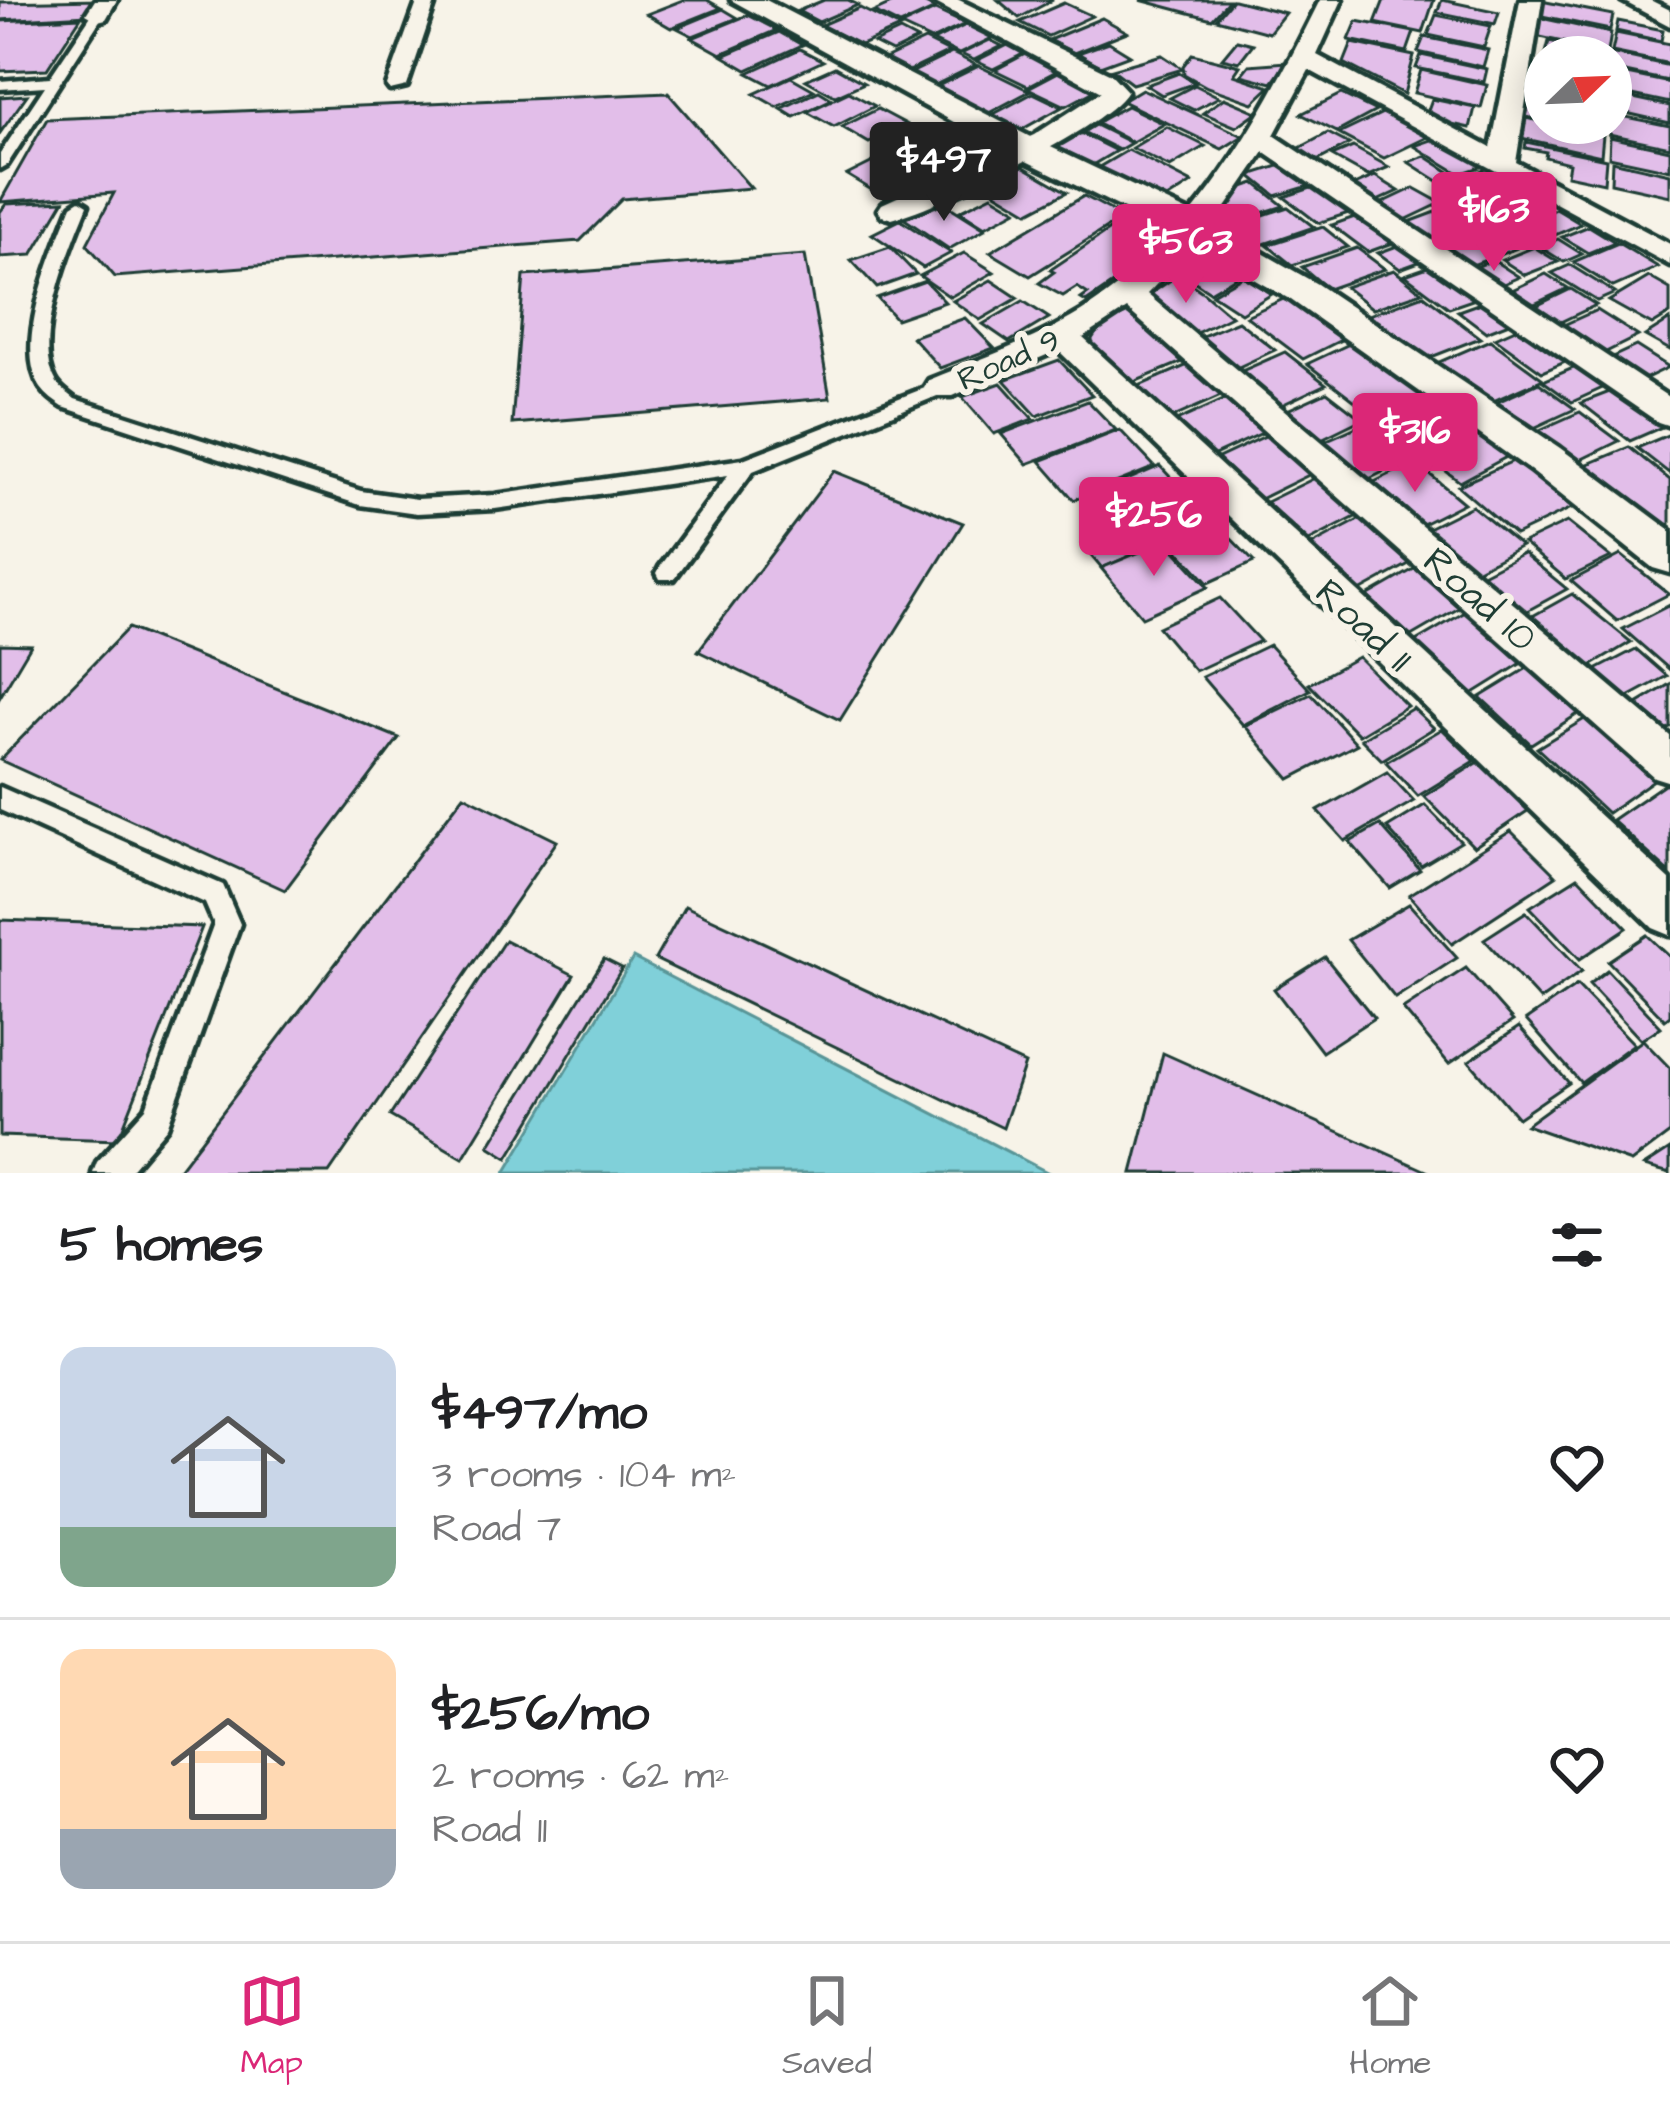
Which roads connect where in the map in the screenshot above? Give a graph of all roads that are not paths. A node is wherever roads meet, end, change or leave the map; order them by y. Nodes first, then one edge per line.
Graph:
1 (427, 0) edge
2 (745, 0) edge
3 (1331, 0) edge
4 (1531, 0) edge
5 (1632, 0) edge
6 (957, 3) edge
7 (102, 7) edge
8 (1670, 19) edge
9 (1304, 58) junction
10 (51, 81) junction
11 (0, 85) edge
12 (398, 86) dead end
13 (1259, 137) junction
14 (1026, 148) junction
15 (1502, 163) junction
16 (0, 165) edge
17 (80, 205) dead end
18 (892, 210) dead end
19 (1194, 229) junction
20 (1670, 256) edge
21 (1127, 293) junction
22 (1060, 334) junction
23 (941, 388) joint
24 (1670, 414) edge
25 (746, 466) junction
26 (1670, 555) edge
27 (667, 573) dead end
28 (1670, 763) edge
29 (0, 798) edge
30 (1670, 912) edge
31 (108, 1173) edge

1 - 12 street
2 - 14 street
3 - 9 street, Road 9
4 - 15 street
5 - 8 street
6 - 14 street
7 - 10 lane
9 - 13 street, Road 9
9 - 15 street
10 - 11 lane
10 - 16 lane
13 - 19 street, Road 9
13 - 24 street
14 - 18 street
14 - 19 street
15 - 20 street
17 - 25 lane
19 - 21 street, Road 9
19 - 26 street
21 - 22 street, Road 9
21 - 28 street, Road 10
22 - 23 street, Road 9
22 - 30 street, Road 11
23 - 25 lane
25 - 27 lane
29 - 31 lane

